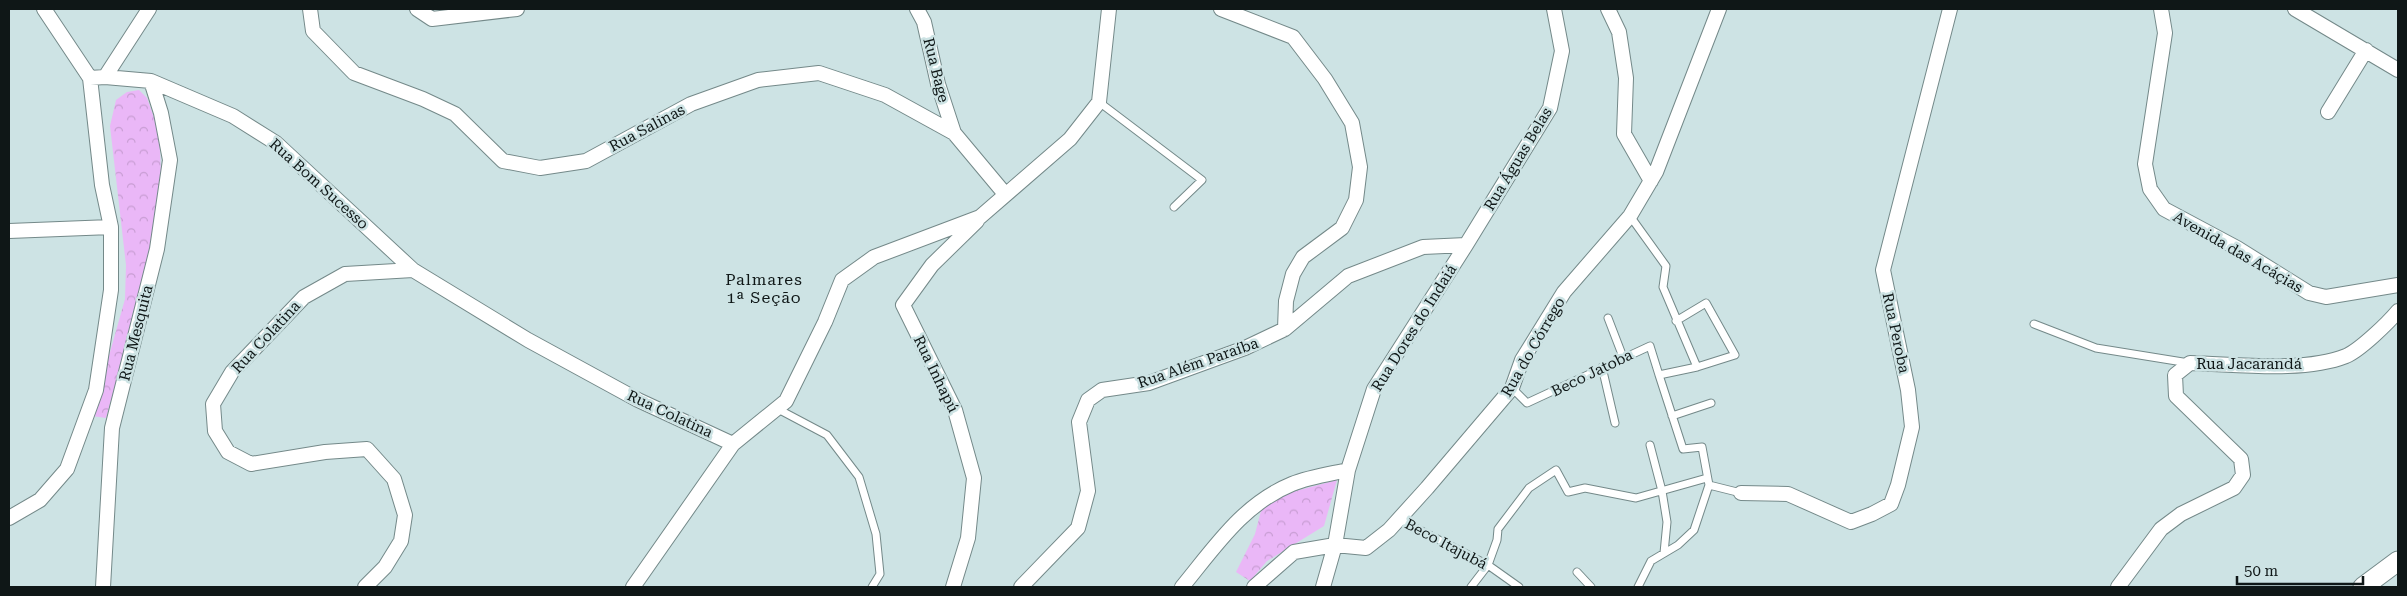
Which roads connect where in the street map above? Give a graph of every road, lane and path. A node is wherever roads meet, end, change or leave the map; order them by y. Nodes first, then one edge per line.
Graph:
1 (44, 9) edge
2 (149, 9) edge
3 (310, 9) edge
4 (417, 9) edge
5 (517, 9) edge
6 (918, 9) edge
7 (1109, 9) edge
8 (1221, 9) edge
9 (1554, 9) edge
10 (1608, 9) edge
11 (1712, 9) edge
12 (1719, 9) edge
13 (1950, 9) edge
14 (2161, 9) edge
15 (2295, 9) edge
16 (1711, 30) junction
17 (2366, 50) junction
18 (2398, 70) edge
19 (105, 77) junction
20 (90, 78) junction
21 (151, 81) junction
22 (1099, 102) junction
23 (2328, 112) dead end
24 (954, 133) junction
25 (1651, 181) junction
26 (1004, 194) junction
27 (1174, 207) dead end
28 (1630, 216) junction
29 (980, 217) junction
30 (111, 228) junction
31 (9, 231) edge
32 (1466, 245) junction
33 (413, 270) junction
34 (2398, 285) edge
35 (2398, 311) edge
36 (1608, 318) dead end
37 (1676, 321) junction
38 (2034, 324) dead end
39 (1286, 329) junction
40 (1623, 357) junction
41 (2190, 363) junction
42 (1602, 367) junction
43 (1697, 367) junction
44 (1660, 375) junction
45 (1512, 388) junction
46 (1711, 403) dead end
47 (776, 408) junction
48 (1672, 416) junction
49 (1615, 423) dead end
50 (733, 444) junction
51 (1650, 445) dead end
52 (1348, 470) junction
53 (1708, 481) junction
54 (1662, 491) junction
55 (1741, 493) joint
56 (9, 517) edge
57 (1398, 519) junction
58 (1335, 545) junction
59 (1664, 553) junction
60 (2398, 561) edge
61 (1488, 565) junction
62 (1577, 572) dead end
63 (103, 587) edge
64 (365, 587) edge
65 (633, 587) edge
66 (872, 587) edge
67 (953, 587) edge
68 (1021, 587) edge
69 (1182, 587) edge
70 (1254, 587) edge
71 (1322, 587) edge
72 (1471, 587) edge
73 (1519, 587) edge
74 (1591, 587) edge
75 (1638, 587) edge
76 (2118, 587) edge
77 (2363, 587) edge

1 - 20 street
2 - 19 street
3 - 24 street, Rua Salinas
4 - 5 street
6 - 24 street, Rua Bage
7 - 22 street
8 - 39 street
9 - 32 street, Rua Águas Belas
10 - 25 street
11 - 16 lane
12 - 16 street, Rua do Córrego
13 - 55 street, Rua Peroba
14 - 34 street, Avenida das Acáçias
15 - 17 street
16 - 25 street, Rua do Córrego
17 - 18 street
17 - 23 street
19 - 20 street, Rua Bom Sucesso
19 - 21 street, Rua Bom Sucesso
20 - 30 street
21 - 33 street, Rua Bom Sucesso
21 - 63 street, Rua Mesquita
22 - 26 street
22 - 27 lane
24 - 26 street, Rua Salinas
25 - 28 street, Rua do Córrego
26 - 29 street
28 - 37 lane
28 - 45 street, Rua do Córrego
29 - 47 street
29 - 67 street, Rua Inhapú
30 - 31 street
30 - 56 street
32 - 39 street, Rua Além Paraíba
32 - 52 street, Rua Dores do Indaiá
33 - 50 street, Rua Colatina
33 - 64 street, Rua Colatina
35 - 41 street, Rua Jacarandá
36 - 40 lane
37 - 43 lane
37 - 43 lane
38 - 41 lane
39 - 68 street, Rua Além Paraíba
40 - 42 lane, Beco Jatoba
40 - 44 lane, Beco Jatoba
41 - 76 street, Rua Jacarandá
42 - 45 lane, Beco Jatoba
42 - 49 lane
43 - 44 lane
44 - 48 lane
45 - 57 street, Rua do Córrego
46 - 48 lane
47 - 50 street
47 - 66 lane
48 - 53 lane
50 - 65 street
51 - 54 lane
52 - 58 street, Rua Dores do Indaiá
52 - 69 street
53 - 54 lane
53 - 55 lane
53 - 59 lane
54 - 59 lane
54 - 61 lane
57 - 58 street, Rua do Córrego
57 - 61 lane, Beco Itajubá
58 - 70 street, Rua do Córrego
58 - 71 street, Rua Dores do Indaiá
59 - 75 lane
60 - 77 street
61 - 72 lane
61 - 73 lane, Beco Itajubá
62 - 74 lane

